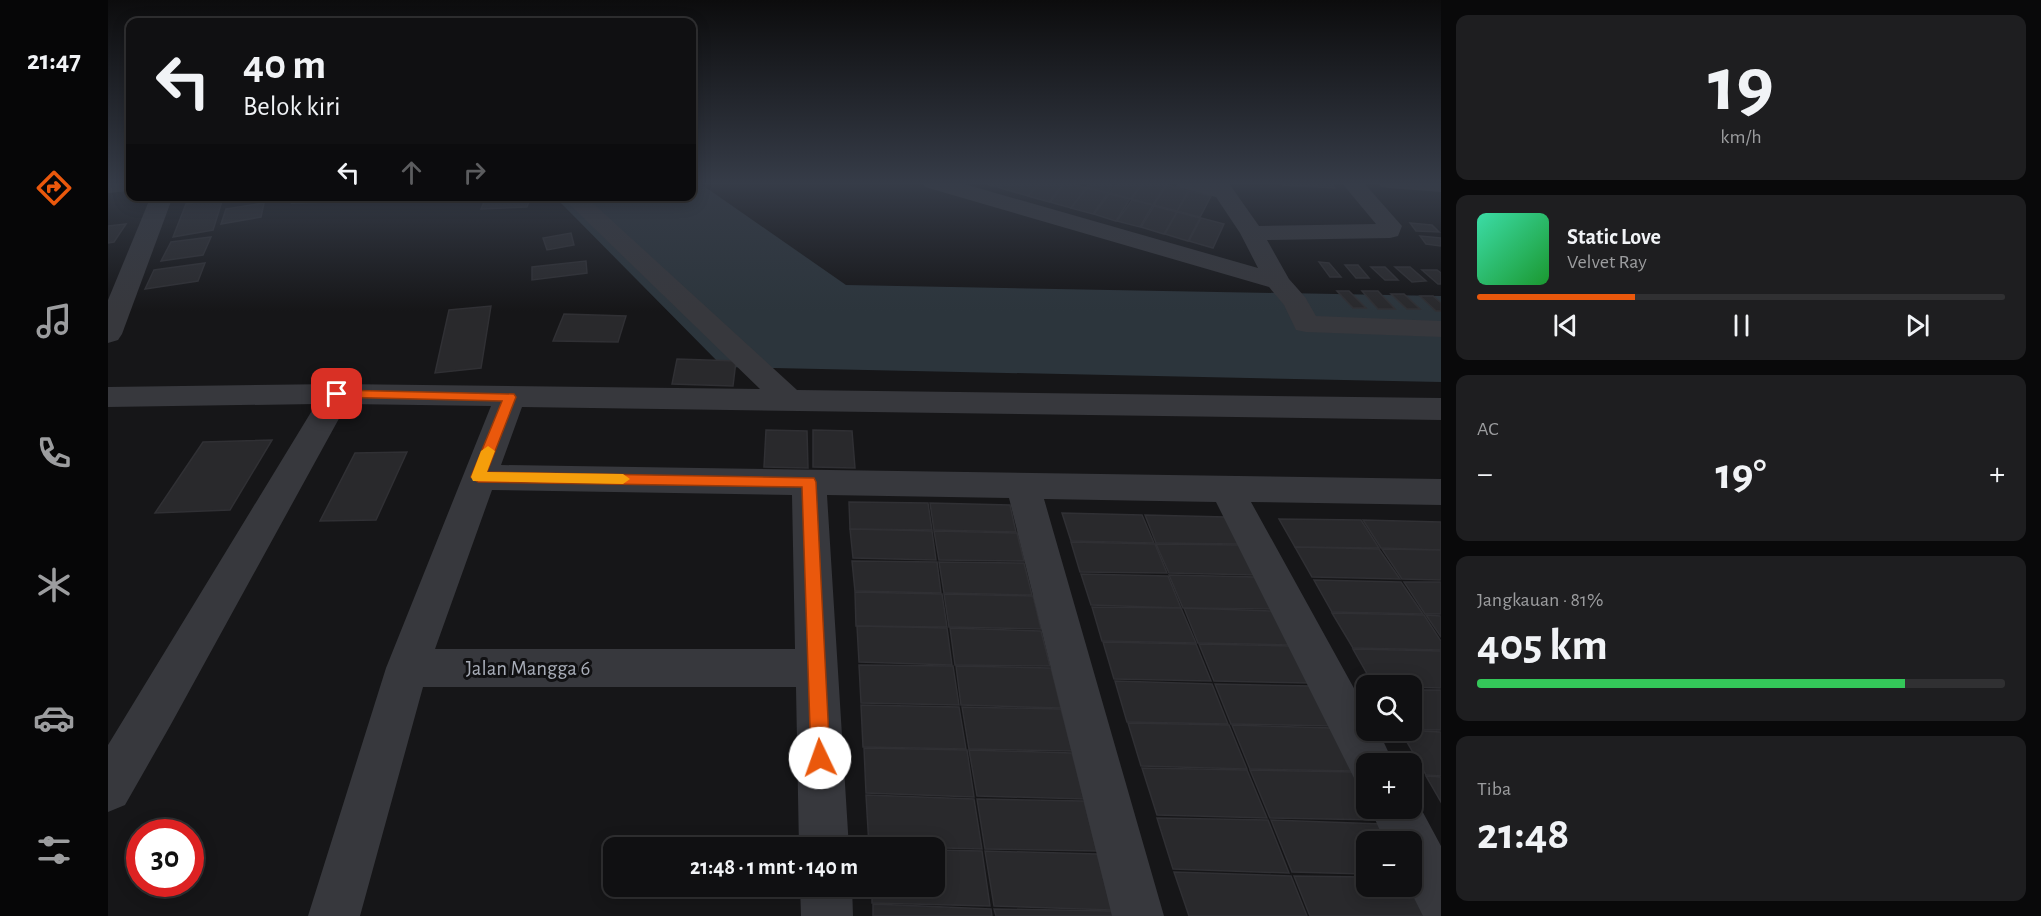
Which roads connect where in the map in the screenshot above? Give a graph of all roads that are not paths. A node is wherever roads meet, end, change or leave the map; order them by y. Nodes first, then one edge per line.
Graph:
1 (151, 225) edge
2 (603, 225) edge
3 (1080, 225) edge
4 (1246, 225) edge
5 (1389, 225) edge
6 (1252, 233) junction
7 (1278, 282) junction
8 (1441, 329) edge
9 (108, 334) edge
10 (337, 394) junction
11 (108, 397) edge
12 (510, 397) junction
13 (789, 400) junction
14 (1441, 409) edge
15 (809, 482) junction
16 (1023, 486) junction
17 (1228, 490) junction
18 (1440, 493) edge
19 (472, 494) junction
20 (407, 668) junction
21 (816, 668) junction
22 (1365, 753) edge
23 (108, 788) edge
24 (1400, 819) edge
25 (824, 837) edge
26 (826, 897) edge
27 (1441, 898) edge
28 (334, 916) edge
29 (827, 916) edge
30 (1138, 916) edge

1 - 9 street
2 - 13 street
3 - 7 street
4 - 6 street
5 - 6 street
6 - 7 street
7 - 8 street
10 - 11 street
10 - 12 street
10 - 23 street
12 - 13 street
12 - 19 street
13 - 14 street
15 - 16 street
15 - 19 street
15 - 21 street
16 - 17 street
16 - 30 street
17 - 18 street
17 - 22 street
19 - 20 street
20 - 21 street, Jalan Mangga 6
20 - 28 street
21 - 25 street
24 - 27 street
26 - 29 street

